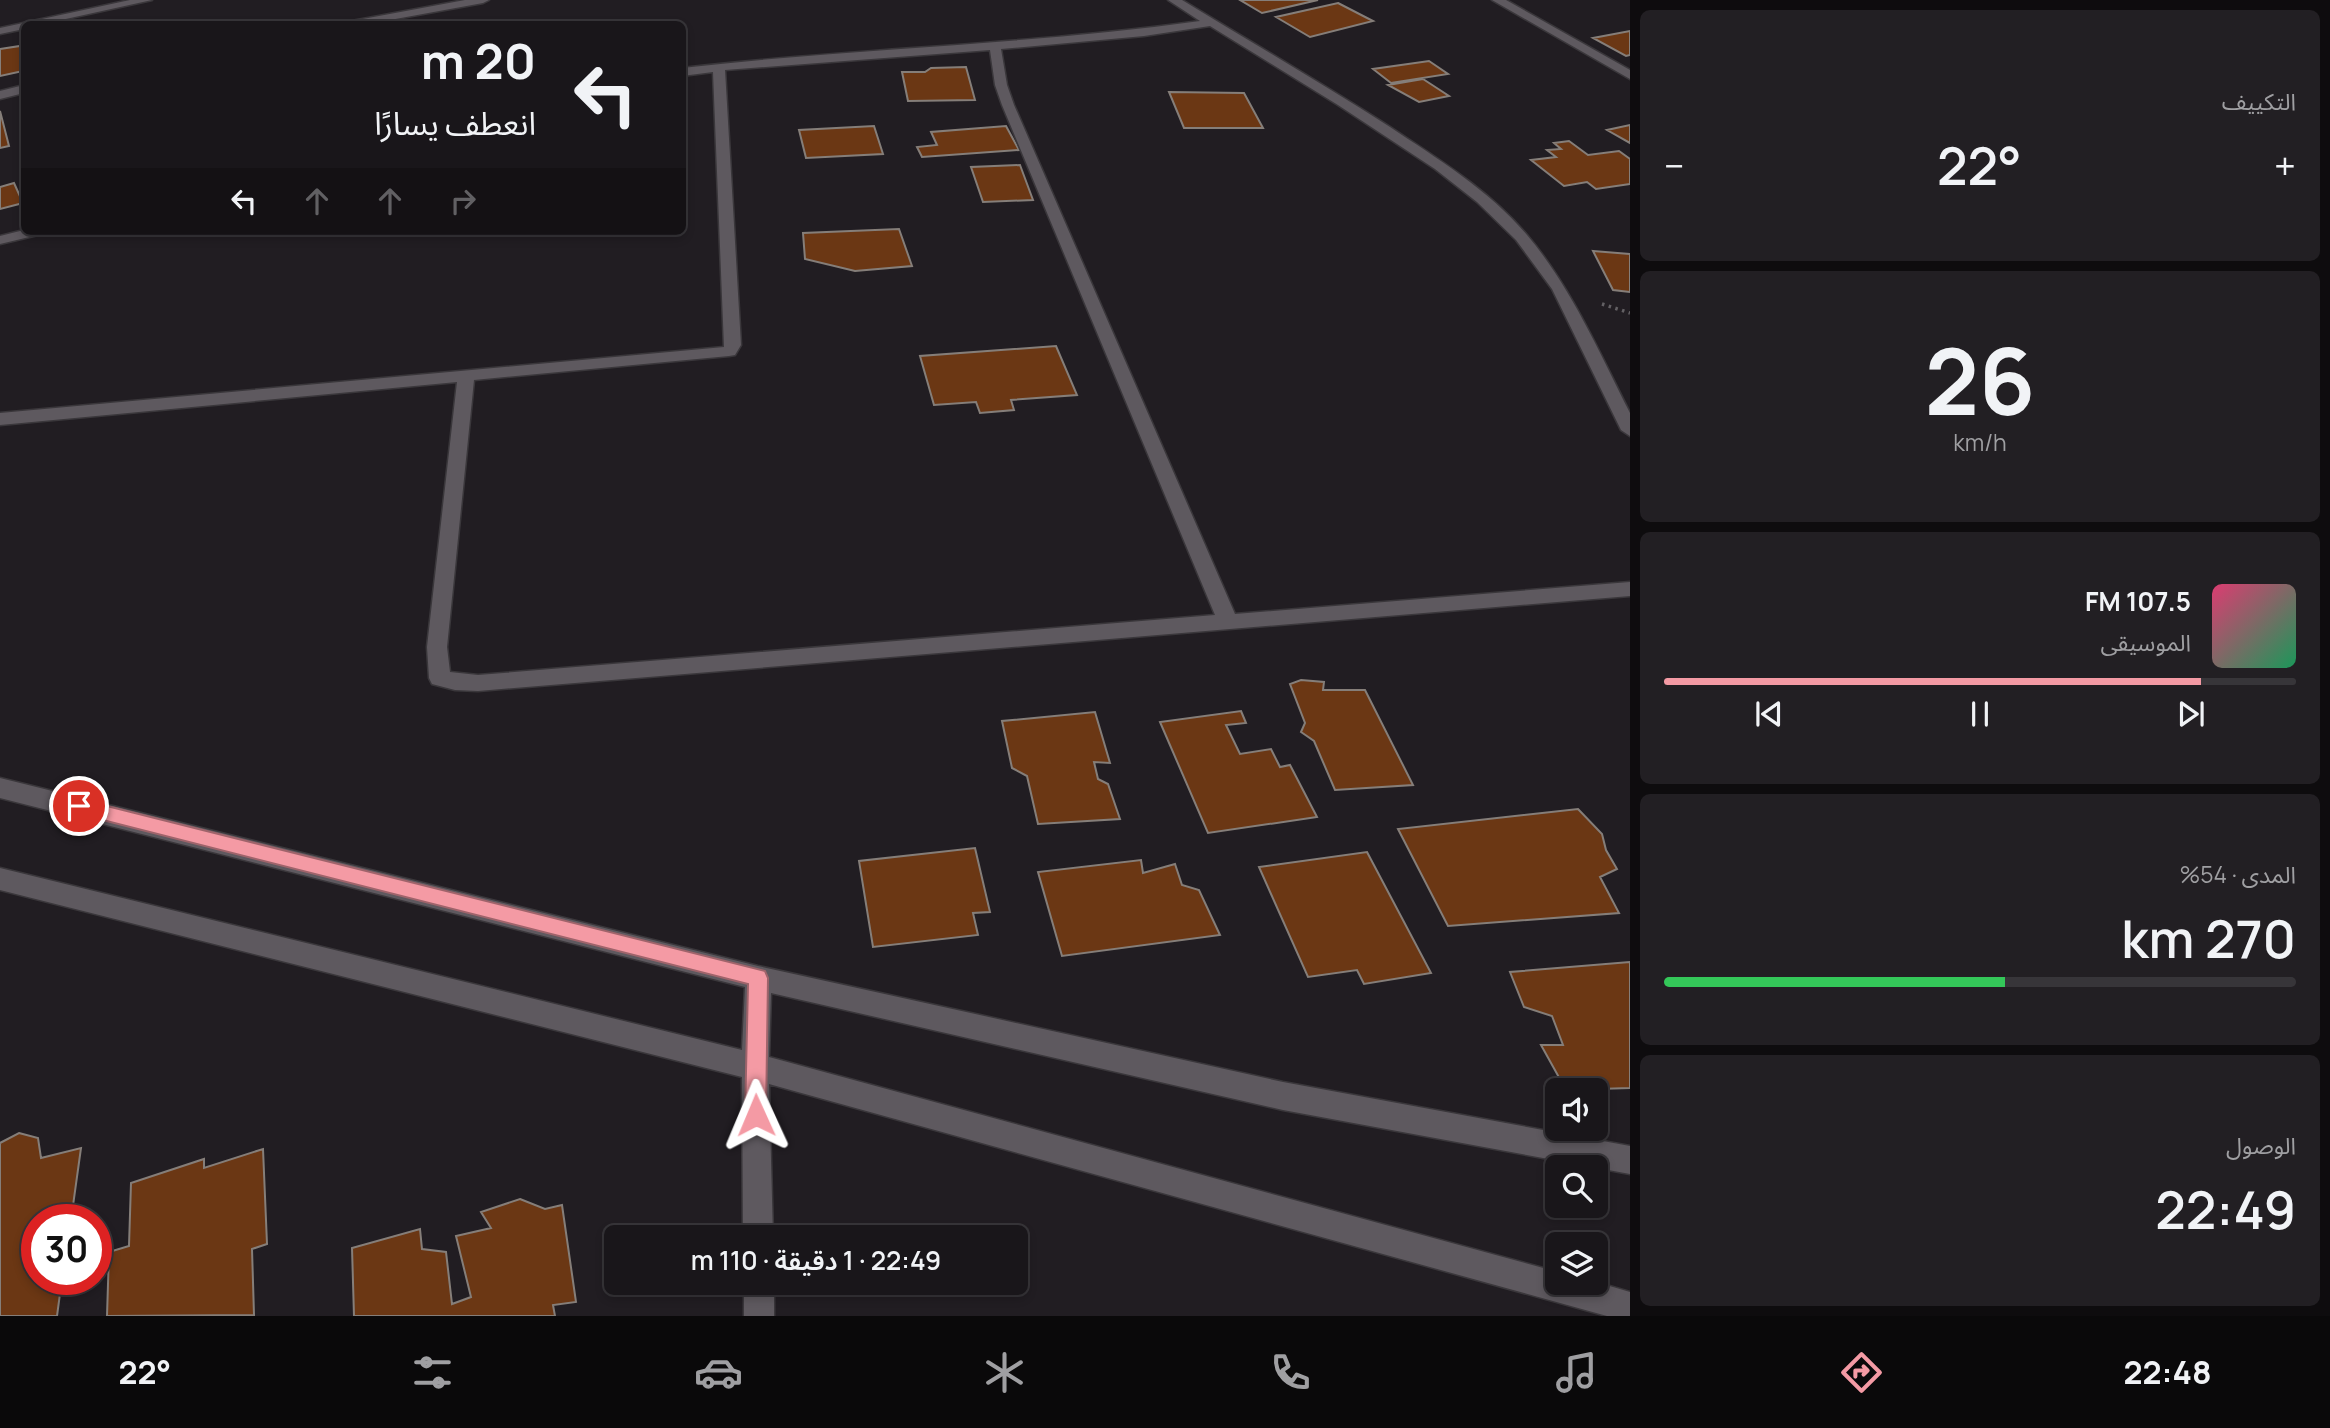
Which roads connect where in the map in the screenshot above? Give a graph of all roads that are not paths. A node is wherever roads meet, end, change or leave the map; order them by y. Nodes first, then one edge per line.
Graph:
1 (146, 0) edge
2 (483, 0) edge
3 (1174, 0) edge
4 (1498, 0) edge
5 (46, 21) edge
6 (368, 21) edge
7 (1210, 23) junction
8 (21, 26) edge
9 (0, 31) edge
10 (995, 45) junction
11 (719, 67) junction
12 (686, 71) edge
13 (1630, 75) edge
14 (21, 90) edge
15 (0, 94) edge
16 (21, 235) edge
17 (0, 240) edge
18 (466, 376) junction
19 (1609, 387) junction
20 (1630, 387) edge
21 (0, 419) edge
22 (1630, 430) edge
23 (1630, 589) edge
24 (1228, 622) junction
25 (0, 788) edge
26 (0, 879) edge
27 (758, 978) junction
28 (755, 1067) junction
29 (1630, 1160) edge
30 (758, 1225) edge
31 (759, 1295) edge
32 (1630, 1307) edge
33 (759, 1316) edge

1 - 5 street
2 - 6 street
3 - 7 street
4 - 13 street
7 - 10 street
7 - 19 street
8 - 9 street
10 - 11 street
10 - 24 street
11 - 12 street
11 - 18 street
14 - 15 street
16 - 17 street
18 - 21 street
18 - 24 street
19 - 20 street
19 - 22 street
23 - 24 street
25 - 27 street
26 - 28 street
27 - 28 street
27 - 29 street
28 - 30 street
28 - 32 street
31 - 33 street

